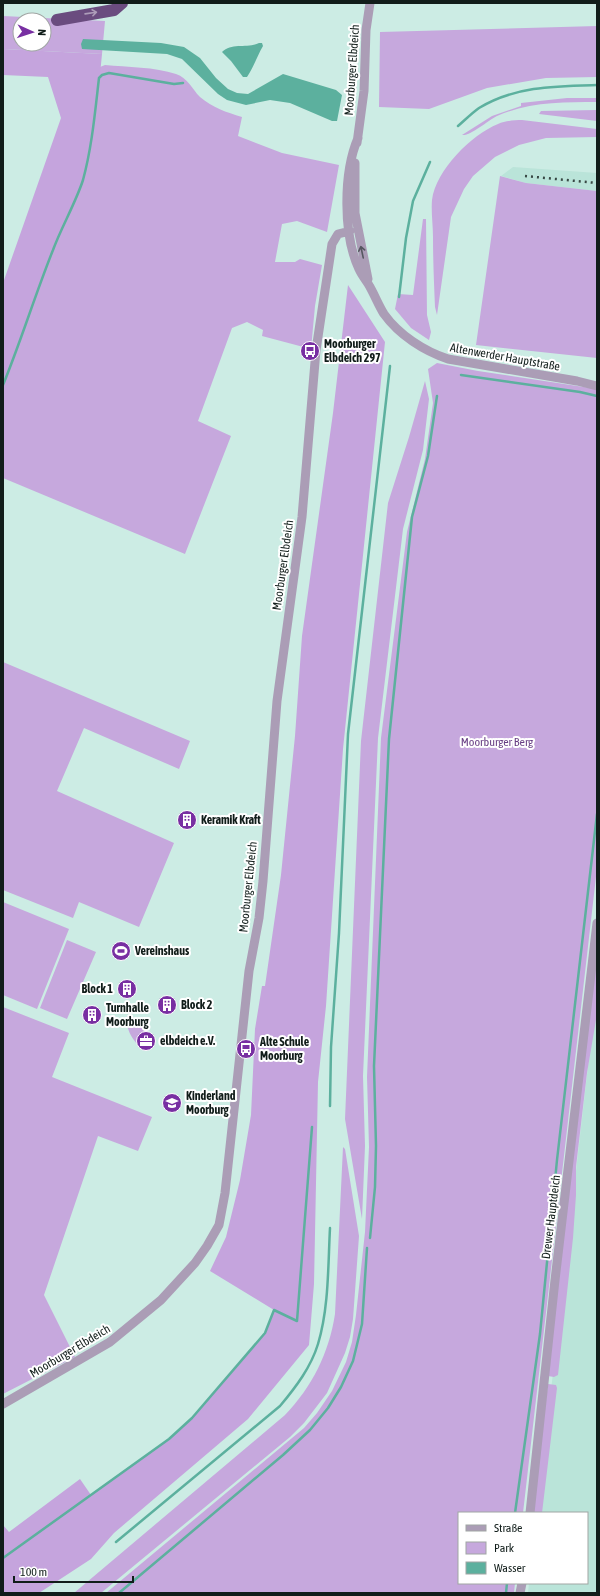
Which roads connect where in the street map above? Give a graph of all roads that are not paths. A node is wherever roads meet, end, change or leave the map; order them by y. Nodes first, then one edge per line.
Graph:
1 (122, 3) edge
2 (370, 3) edge
3 (57, 20) dead end
4 (358, 138) junction
5 (356, 218) junction
6 (350, 231) junction
7 (369, 286) junction
8 (597, 386) edge
9 (597, 924) edge
10 (3, 1404) edge
11 (530, 1512) edge

3 -> 1 highway
2 - 4 street, Moorburger Elbdeich
4 - 5 street, Moorburger Elbdeich
4 - 6 street, Moorburger Elbdeich
5 - 6 street, Moorburger Elbdeich
7 -> 5 street, Altenwerder Hauptstraße
6 - 7 street, Altenwerder Hauptstraße
6 - 10 street, Moorburger Elbdeich
7 - 8 street, Altenwerder Hauptstraße
9 - 11 street, Drewer Hauptdeich

